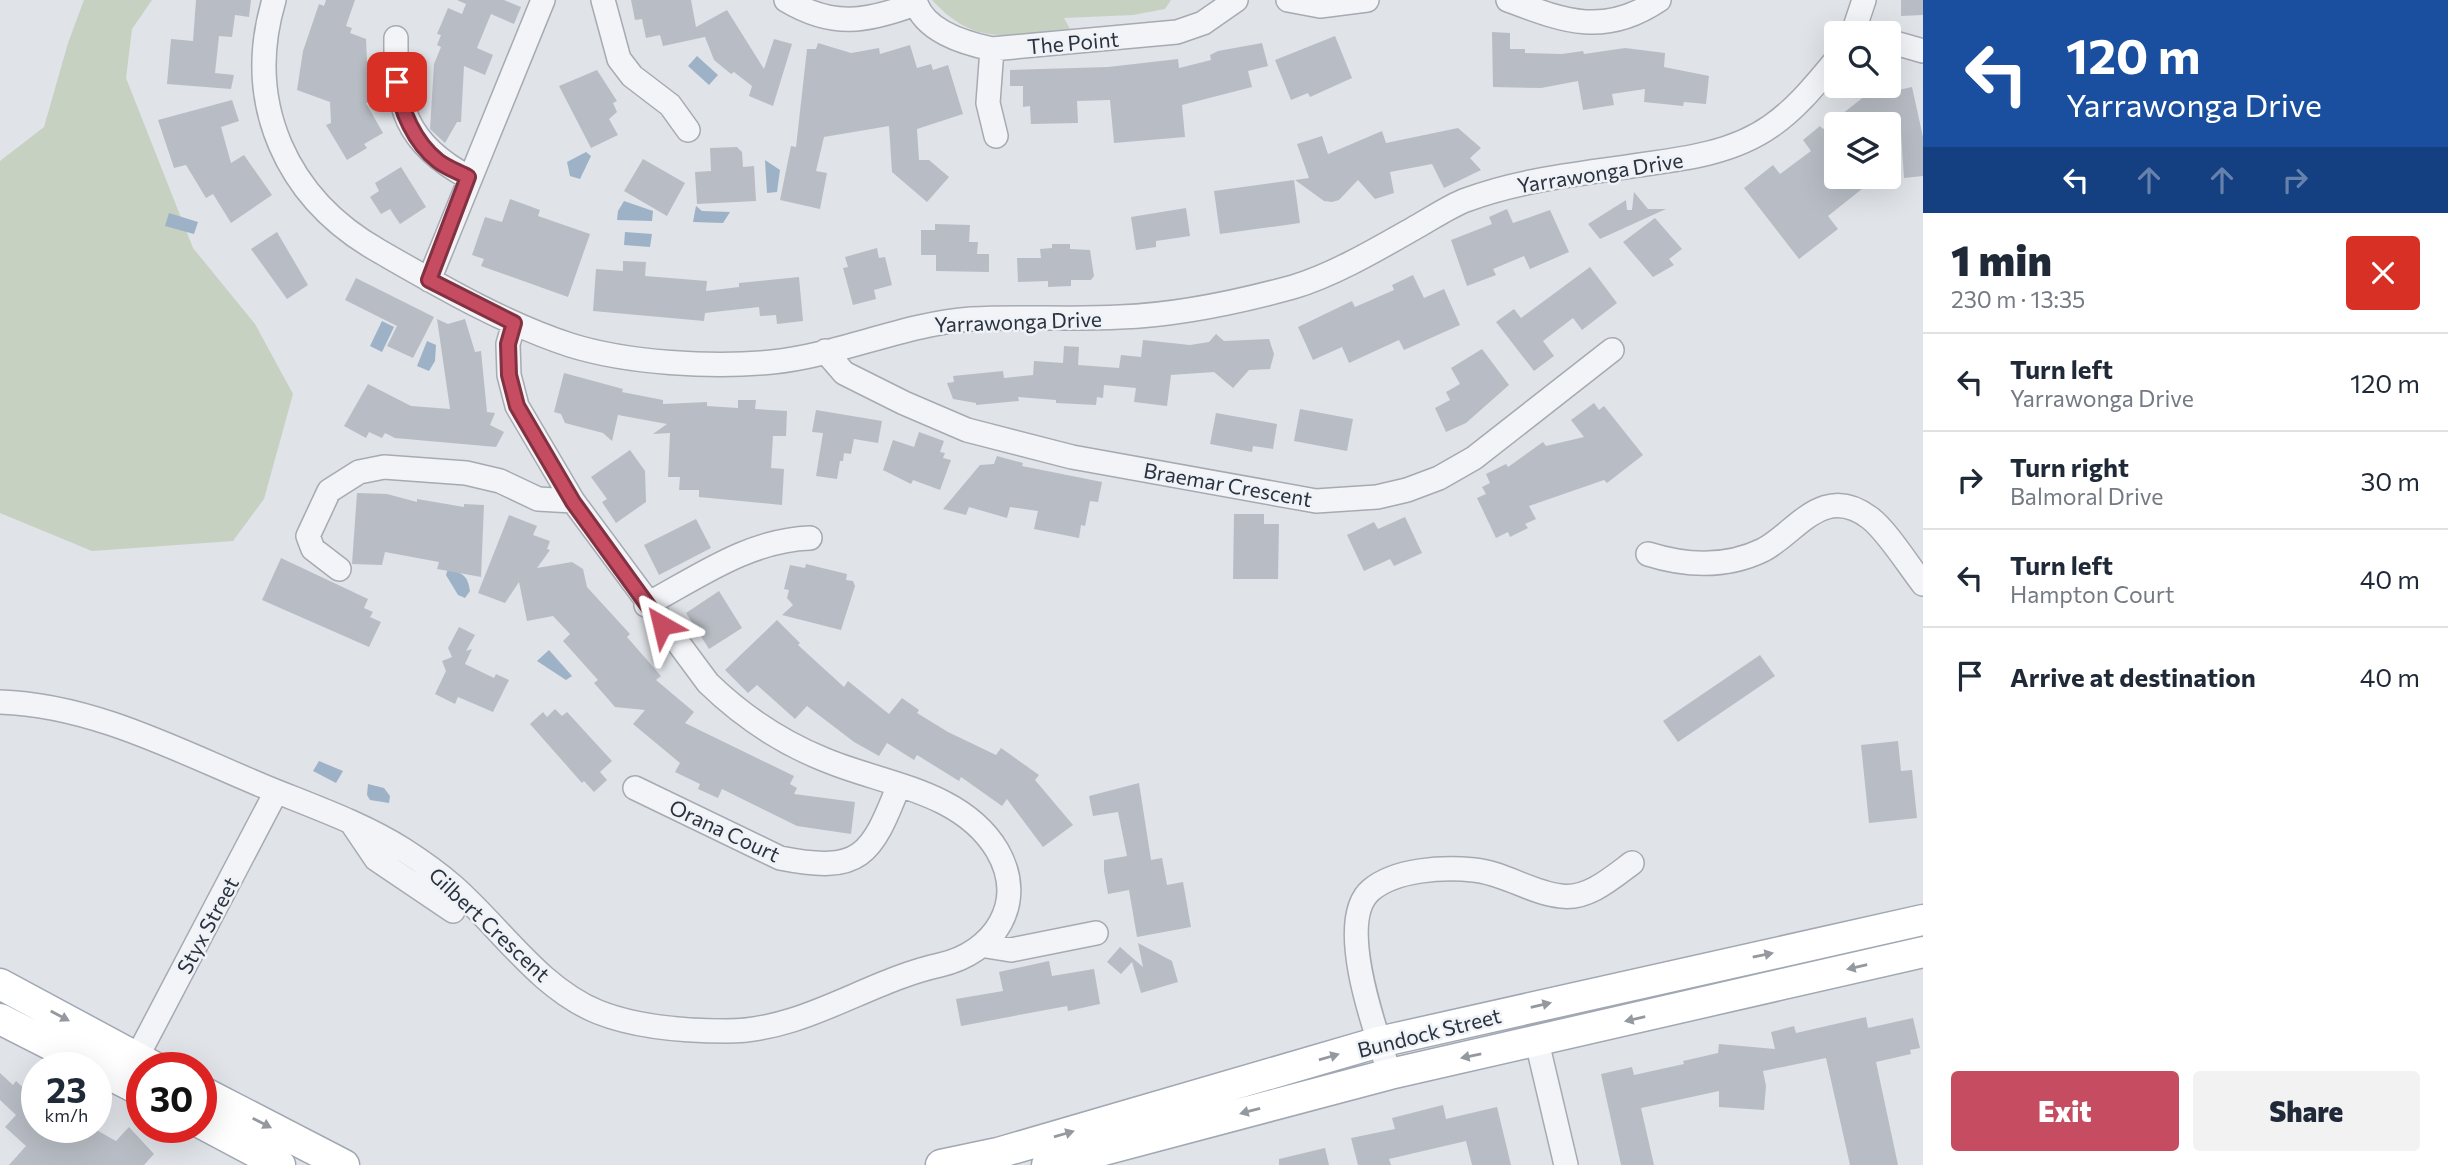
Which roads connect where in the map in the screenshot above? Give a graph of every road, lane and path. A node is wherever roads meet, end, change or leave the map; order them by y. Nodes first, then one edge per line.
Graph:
1 (274, 0) edge
2 (543, 0) edge
3 (603, 0) edge
4 (786, 0) edge
5 (1236, 0) edge
6 (1287, 0) edge
7 (1367, 0) edge
8 (1508, 0) edge
9 (1659, 0) edge
10 (1864, 0) edge
11 (915, 2) edge
12 (1858, 21) edge
13 (396, 38) dead end
14 (1901, 45) edge
15 (992, 49) junction
16 (1923, 51) edge
17 (1824, 75) edge
18 (688, 130) dead end
19 (996, 136) dead end
20 (468, 177) junction
21 (429, 280) junction
22 (514, 323) junction
23 (1612, 350) dead end
24 (825, 351) junction
25 (573, 502) junction
26 (810, 538) dead end
27 (1648, 554) dead end
28 (339, 569) dead end
29 (1923, 584) edge
30 (646, 605) junction
31 (0, 702) edge
32 (900, 785) junction
33 (635, 788) dead end
34 (276, 792) junction
35 (353, 825) junction
36 (1632, 863) dead end
37 (453, 911) dead end
38 (1923, 920) edge
39 (1096, 933) dead end
40 (986, 946) junction
41 (1923, 952) edge
42 (0, 984) edge
43 (0, 1019) edge
44 (1379, 1042) junction
45 (1537, 1042) junction
46 (127, 1052) edge
47 (151, 1052) edge
48 (1390, 1074) junction
49 (126, 1083) edge
50 (217, 1099) edge
51 (217, 1132) edge
52 (280, 1165) edge
53 (344, 1165) edge
54 (941, 1165) edge
55 (1048, 1165) edge
56 (1566, 1165) edge

1 - 21 street, Yarrawonga Drive
2 - 20 street
3 - 18 street
4 - 11 street
5 - 15 street, The Point
6 - 7 street
8 - 9 street
10 - 12 street
11 - 15 street, The Point
13 - 20 street
14 - 16 street
15 - 19 street
17 - 24 street, Yarrawonga Drive
20 - 21 street
21 - 22 street, Yarrawonga Drive
22 - 24 street, Yarrawonga Drive
22 - 25 street
23 - 24 street, Braemar Crescent
25 - 28 street
25 - 30 street
26 - 30 street
27 - 29 street
30 - 32 street
31 - 34 street, Gilbert Crescent
32 - 33 street, Orana Court
32 - 40 street
34 - 35 street, Gilbert Crescent
34 - 47 street, Styx Street
35 - 37 street
35 - 40 street, Gilbert Crescent
36 - 44 street
44 -> 38 main road, Bundock Street
39 - 40 street
41 -> 45 main road, Bundock Street
42 -> 46 main road
43 - 49 main road
44 - 48 street
54 -> 44 main road, Bundock Street
45 -> 48 main road, Bundock Street
45 - 56 street
48 -> 55 main road, Bundock Street
50 -> 53 main road
51 - 52 main road

